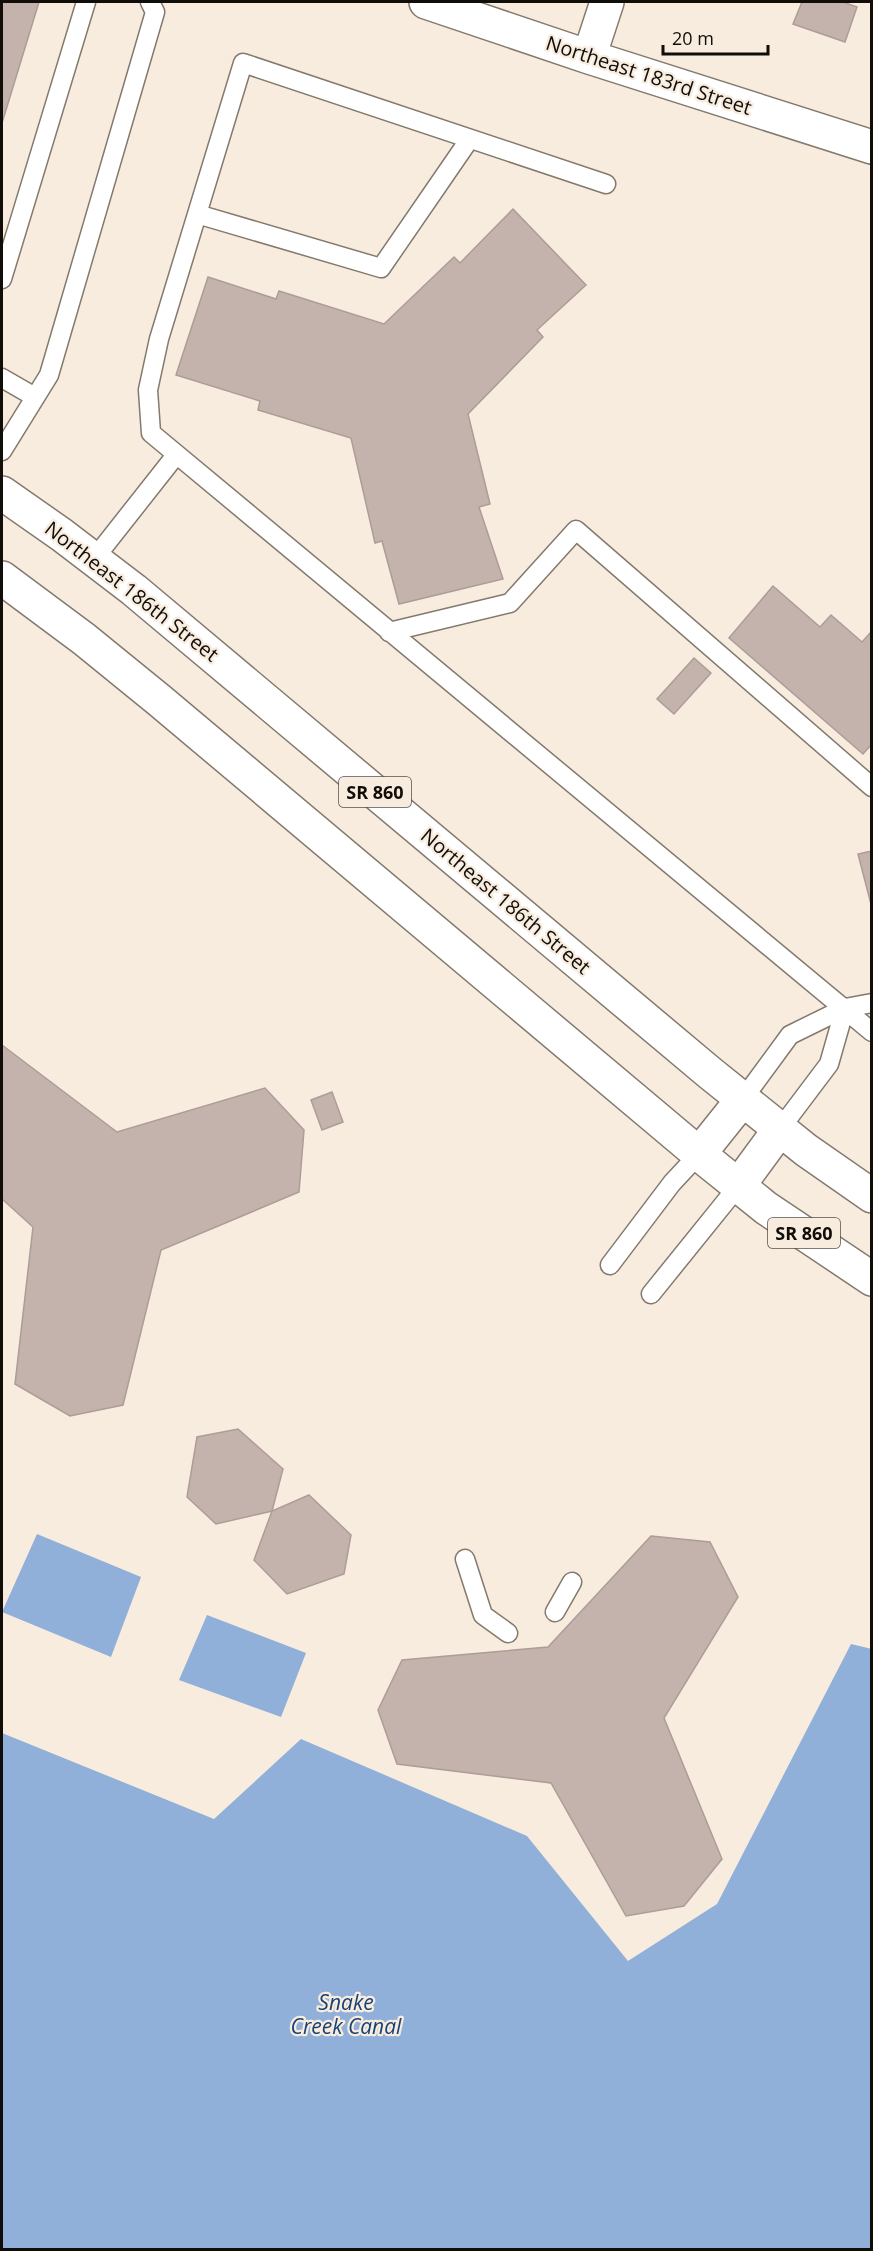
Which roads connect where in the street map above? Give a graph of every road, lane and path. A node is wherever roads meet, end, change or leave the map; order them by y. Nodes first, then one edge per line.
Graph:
1 (86, 2) edge
2 (150, 2) edge
3 (426, 2) edge
4 (607, 2) edge
5 (589, 57) junction
6 (469, 140) junction
7 (872, 147) edge
8 (606, 184) dead end
9 (197, 214) junction
10 (2, 279) edge
11 (2, 378) edge
12 (35, 397) junction
13 (2, 451) edge
14 (176, 454) junction
15 (2, 493) edge
16 (94, 559) junction
17 (2, 578) edge
18 (389, 632) junction
19 (872, 787) edge
20 (859, 1005) edge
21 (872, 1032) edge
22 (743, 1099) junction
23 (780, 1129) junction
24 (699, 1154) junction
25 (739, 1185) junction
26 (872, 1196) edge
27 (610, 1265) dead end
28 (872, 1279) edge
29 (651, 1294) dead end
30 (465, 1559) dead end
31 (572, 1582) dead end
32 (555, 1612) dead end
33 (508, 1633) dead end

1 - 10 lane
2 - 12 lane
3 - 5 main road, Northeast 183rd Street
4 - 5 main road
5 - 7 main road, Northeast 183rd Street
6 - 8 lane
6 - 9 lane
6 - 9 lane
9 - 14 lane
11 - 12 lane
12 - 13 lane
14 - 16 lane
14 - 18 lane
15 - 16 main road, Northeast 186th Street / SR 860
16 - 22 main road, Northeast 186th Street / SR 860
17 - 24 main road, SR 860
18 - 19 lane
18 - 20 lane
20 - 21 lane
20 - 22 lane
20 - 23 lane
22 - 23 main road, Northeast 186th Street / SR 860
22 - 24 main road
23 - 25 main road
23 - 26 main road, Northeast 186th Street / SR 860
24 - 25 main road, SR 860
24 - 27 lane
25 - 28 main road, SR 860
25 - 29 lane
30 - 33 lane
31 - 32 lane

